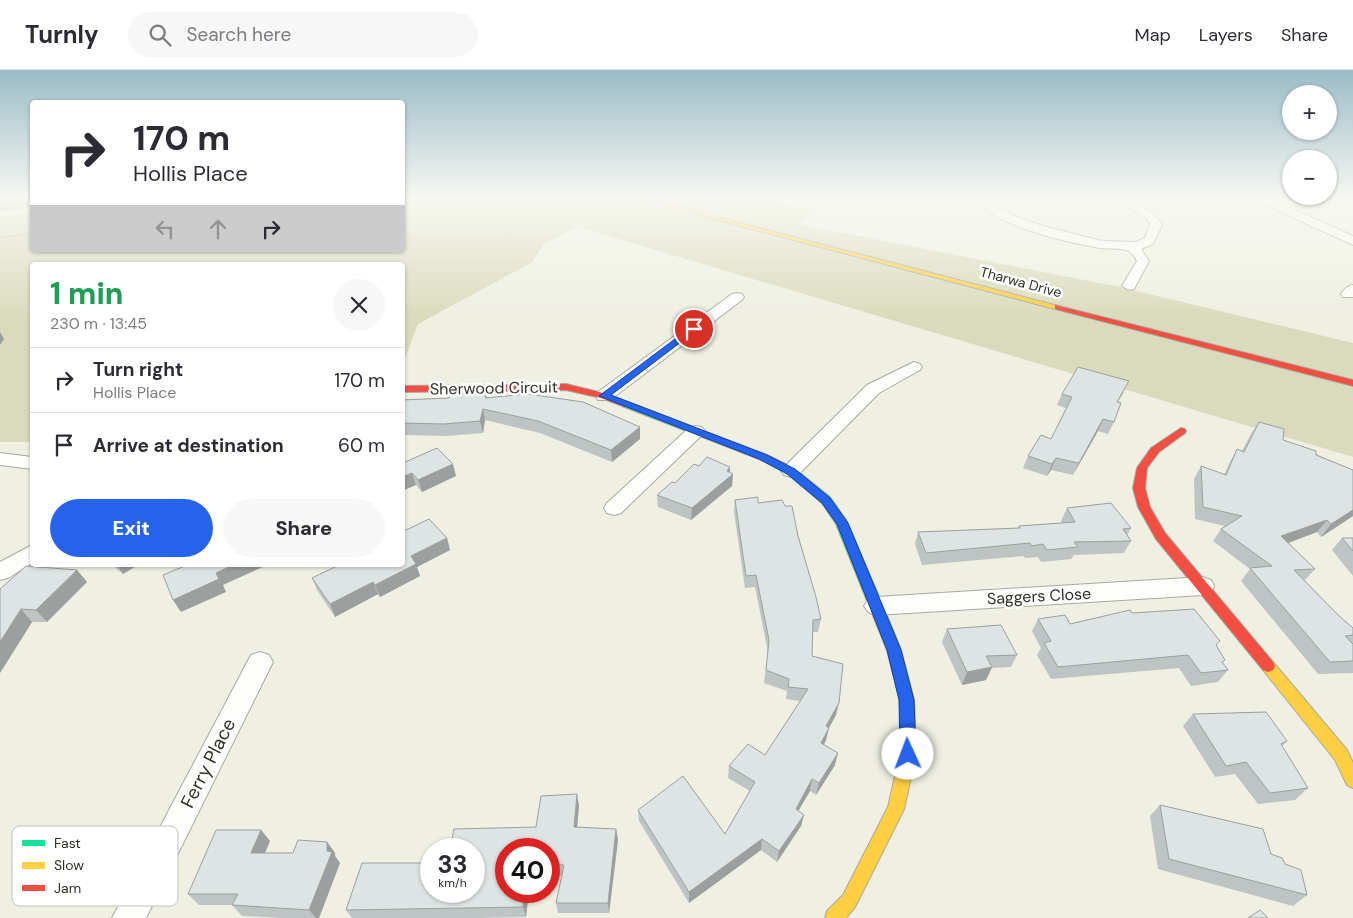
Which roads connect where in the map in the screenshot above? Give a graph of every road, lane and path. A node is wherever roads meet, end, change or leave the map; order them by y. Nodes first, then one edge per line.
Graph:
1 (793, 239) edge
2 (1081, 239) edge
3 (1150, 239) edge
4 (1129, 246) junction
5 (1129, 286) dead end
6 (737, 297) dead end
7 (914, 367) dead end
8 (1307, 372) junction
9 (1353, 383) edge
10 (1353, 387) edge
11 (405, 390) edge
12 (604, 396) junction
13 (696, 431) junction
14 (1181, 431) dead end
15 (0, 459) edge
16 (30, 463) edge
17 (791, 471) junction
18 (614, 508) dead end
19 (30, 554) edge
20 (0, 572) edge
21 (1203, 586) junction
22 (876, 606) junction
23 (260, 662) dead end
24 (1353, 780) edge
25 (176, 826) edge
26 (135, 906) edge
27 (129, 918) edge
28 (834, 918) edge

1 - 8 street, Tharwa Drive
2 - 4 street
3 - 4 street
4 - 5 street
6 - 12 street
7 - 17 street
8 - 9 street, Tharwa Drive
8 - 10 street, Tharwa Drive
11 - 12 street, Sherwood Circuit
12 - 13 street, Sherwood Circuit
13 - 17 street, Sherwood Circuit
13 - 18 street
14 - 21 street
15 - 16 street
17 - 22 street, Sherwood Circuit
19 - 20 street
21 - 22 street, Saggers Close
21 - 24 street
22 - 28 street, Sherwood Circuit
23 - 25 street, Ferry Place
26 - 27 street, Ferry Place

